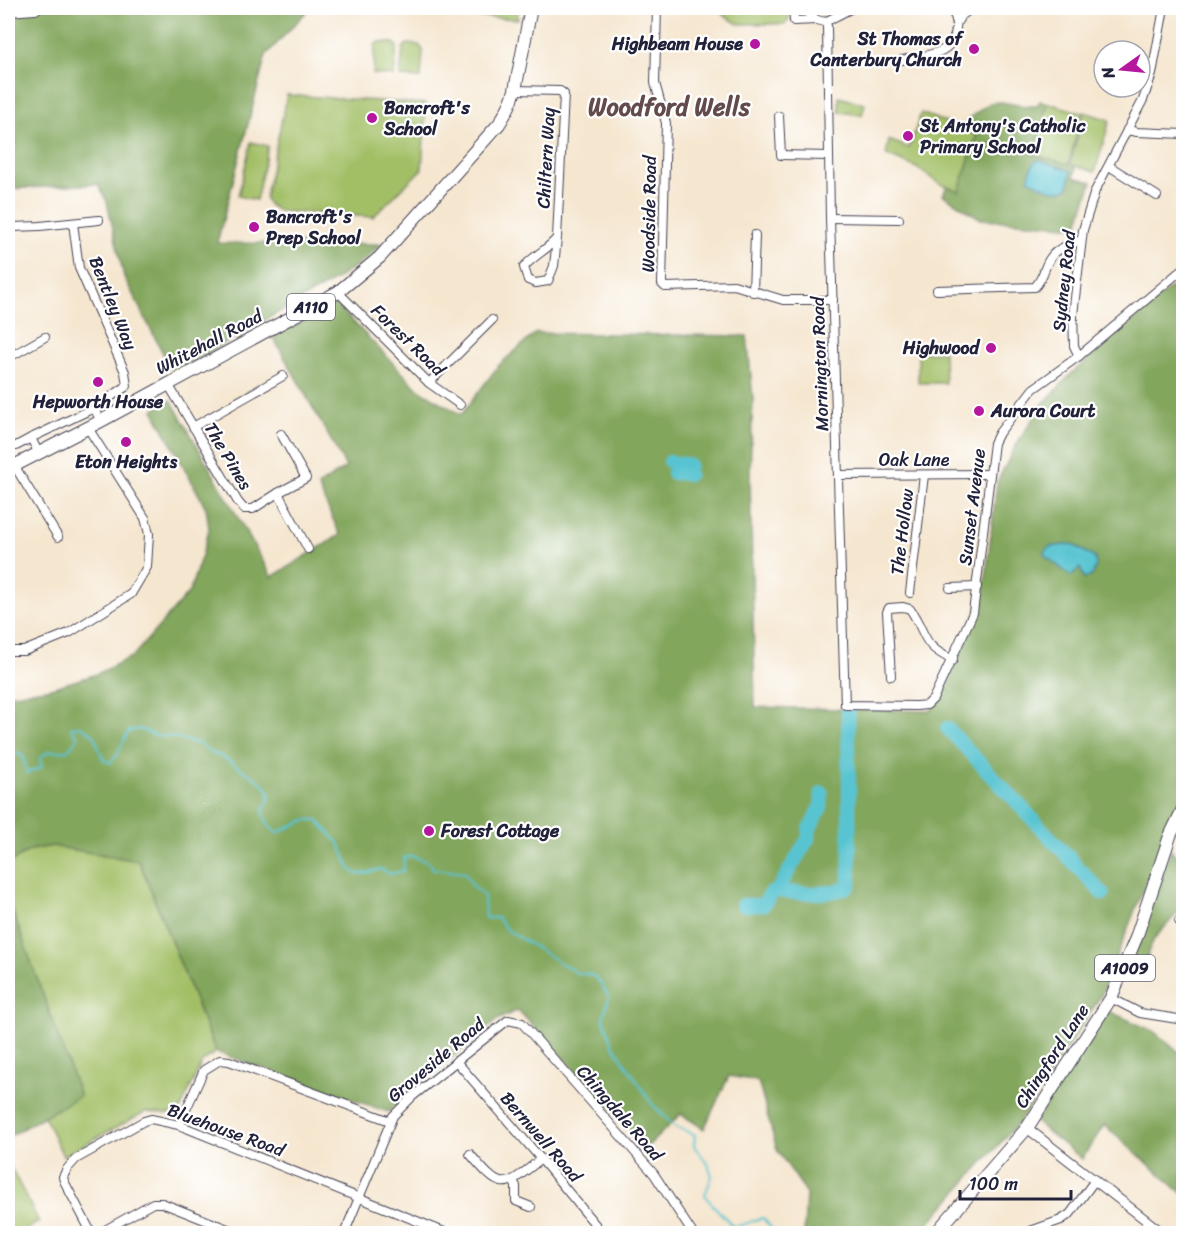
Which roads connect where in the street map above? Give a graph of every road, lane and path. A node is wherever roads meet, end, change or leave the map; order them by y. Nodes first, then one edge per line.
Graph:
1 (35, 8) edge
2 (531, 8) edge
3 (657, 8) edge
4 (793, 8) edge
5 (801, 8) edge
6 (852, 8) edge
7 (948, 8) edge
8 (972, 8) edge
9 (1164, 8) edge
10 (8, 10) edge
11 (821, 21) junction
12 (957, 22) junction
13 (902, 60) dead end
14 (515, 90) junction
15 (779, 116) dead end
16 (1127, 130) junction
17 (1184, 134) edge
18 (829, 156) junction
19 (1109, 166) junction
20 (1157, 196) dead end
21 (830, 218) junction
22 (899, 219) dead end
23 (99, 220) dead end
24 (73, 223) junction
25 (13, 227) dead end
26 (754, 236) dead end
27 (557, 238) junction
28 (1081, 240) junction
29 (1184, 268) edge
30 (937, 290) dead end
31 (338, 292) junction
32 (753, 292) junction
33 (833, 300) junction
34 (492, 320) dead end
35 (45, 337) dead end
36 (8, 350) edge
37 (1079, 356) junction
38 (283, 376) dead end
39 (429, 383) junction
40 (168, 384) junction
41 (460, 405) dead end
42 (94, 408) junction
43 (101, 421) junction
44 (193, 427) junction
45 (88, 428) junction
46 (281, 434) dead end
47 (31, 438) junction
48 (16, 446) dead end
49 (38, 452) junction
50 (11, 467) edge
51 (990, 474) junction
52 (838, 475) junction
53 (924, 475) junction
54 (278, 493) junction
55 (58, 537) dead end
56 (308, 549) dead end
57 (977, 587) junction
58 (950, 588) dead end
59 (910, 593) dead end
60 (8, 651) edge
61 (953, 660) junction
62 (891, 676) dead end
63 (845, 705) joint
64 (1183, 808) edge
65 (1111, 998) junction
66 (515, 1020) joint
67 (1184, 1020) edge
68 (456, 1061) junction
69 (390, 1121) junction
70 (179, 1125) junction
71 (1027, 1128) junction
72 (470, 1154) dead end
73 (541, 1159) junction
74 (1095, 1180) junction
75 (513, 1181) junction
76 (358, 1196) junction
77 (531, 1207) dead end
78 (92, 1233) edge
79 (98, 1233) edge
80 (240, 1233) edge
81 (344, 1233) edge
82 (449, 1233) edge
83 (603, 1233) edge
84 (693, 1233) edge
85 (936, 1233) edge
86 (1022, 1233) edge
87 (1164, 1233) edge

1 - 10 main road
2 - 14 main road, Whitehall Road / A110
3 - 32 street, Woodside Road
4 - 11 street
5 - 11 street
6 - 11 street
7 - 12 street
8 - 12 street
9 - 16 street, Sydney Road
11 - 18 street, Mornington Road
12 - 13 street
14 - 27 street, Chiltern Way
14 - 31 main road, Whitehall Road / A110
15 - 18 street
16 - 17 street
16 - 19 street, Sydney Road
18 - 21 street, Mornington Road
19 - 20 street
19 - 28 street, Sydney Road
21 - 22 street
21 - 33 street, Mornington Road
23 - 24 street
24 - 25 street
24 - 42 street, Bentley Way
26 - 32 street
27 - 27 street, Chiltern Way
28 - 30 street
28 - 37 street, Sydney Road
29 - 37 street, Sunset Avenue
31 - 39 street, Forest Road
31 - 40 main road, Whitehall Road / A110
32 - 33 street, Woodside Road
33 - 52 street, Mornington Road
34 - 39 street
35 - 36 street
37 - 51 street, Sunset Avenue
38 - 44 street
39 - 41 street, Forest Road
40 - 43 main road, Whitehall Road / A110
40 - 44 street, The Pines
42 - 43 street
42 - 47 street
43 - 45 main road, Whitehall Road / A110
44 - 54 street, The Pines
45 - 49 main road, Whitehall Road / A110
45 - 60 street
46 - 54 street, The Pines
47 - 48 street
47 - 49 street
49 - 50 main road, Whitehall Road / A110
50 - 55 street
51 - 53 street, Oak Lane
51 - 57 street, Sunset Avenue
52 - 53 street, Oak Lane
52 - 63 street, Mornington Road
53 - 59 street, The Hollow
54 - 56 street, The Pines
57 - 58 street
57 - 61 street, Sunset Avenue
61 - 62 street
61 - 63 street, Sunset Avenue
64 - 65 main road, Chingford Lane / A1009
65 - 67 street
65 - 71 main road, Chingford Lane / A1009
66 - 68 street, Groveside Road
66 - 84 street, Chingdale Road
68 - 69 street, Groveside Road
68 - 73 street, Bernwell Road
69 - 70 street
69 - 76 street, Groveside Road
70 - 76 street, Bluehouse Road
70 - 78 street, Bluehouse Road
71 - 74 street
71 - 85 main road, Chingford Lane / A1009
72 - 75 street
73 - 75 street
73 - 83 street, Bernwell Road
74 - 86 street
74 - 87 street
75 - 77 street
76 - 81 street, Groveside Road
76 - 82 street, Bluehouse Road
79 - 80 street

